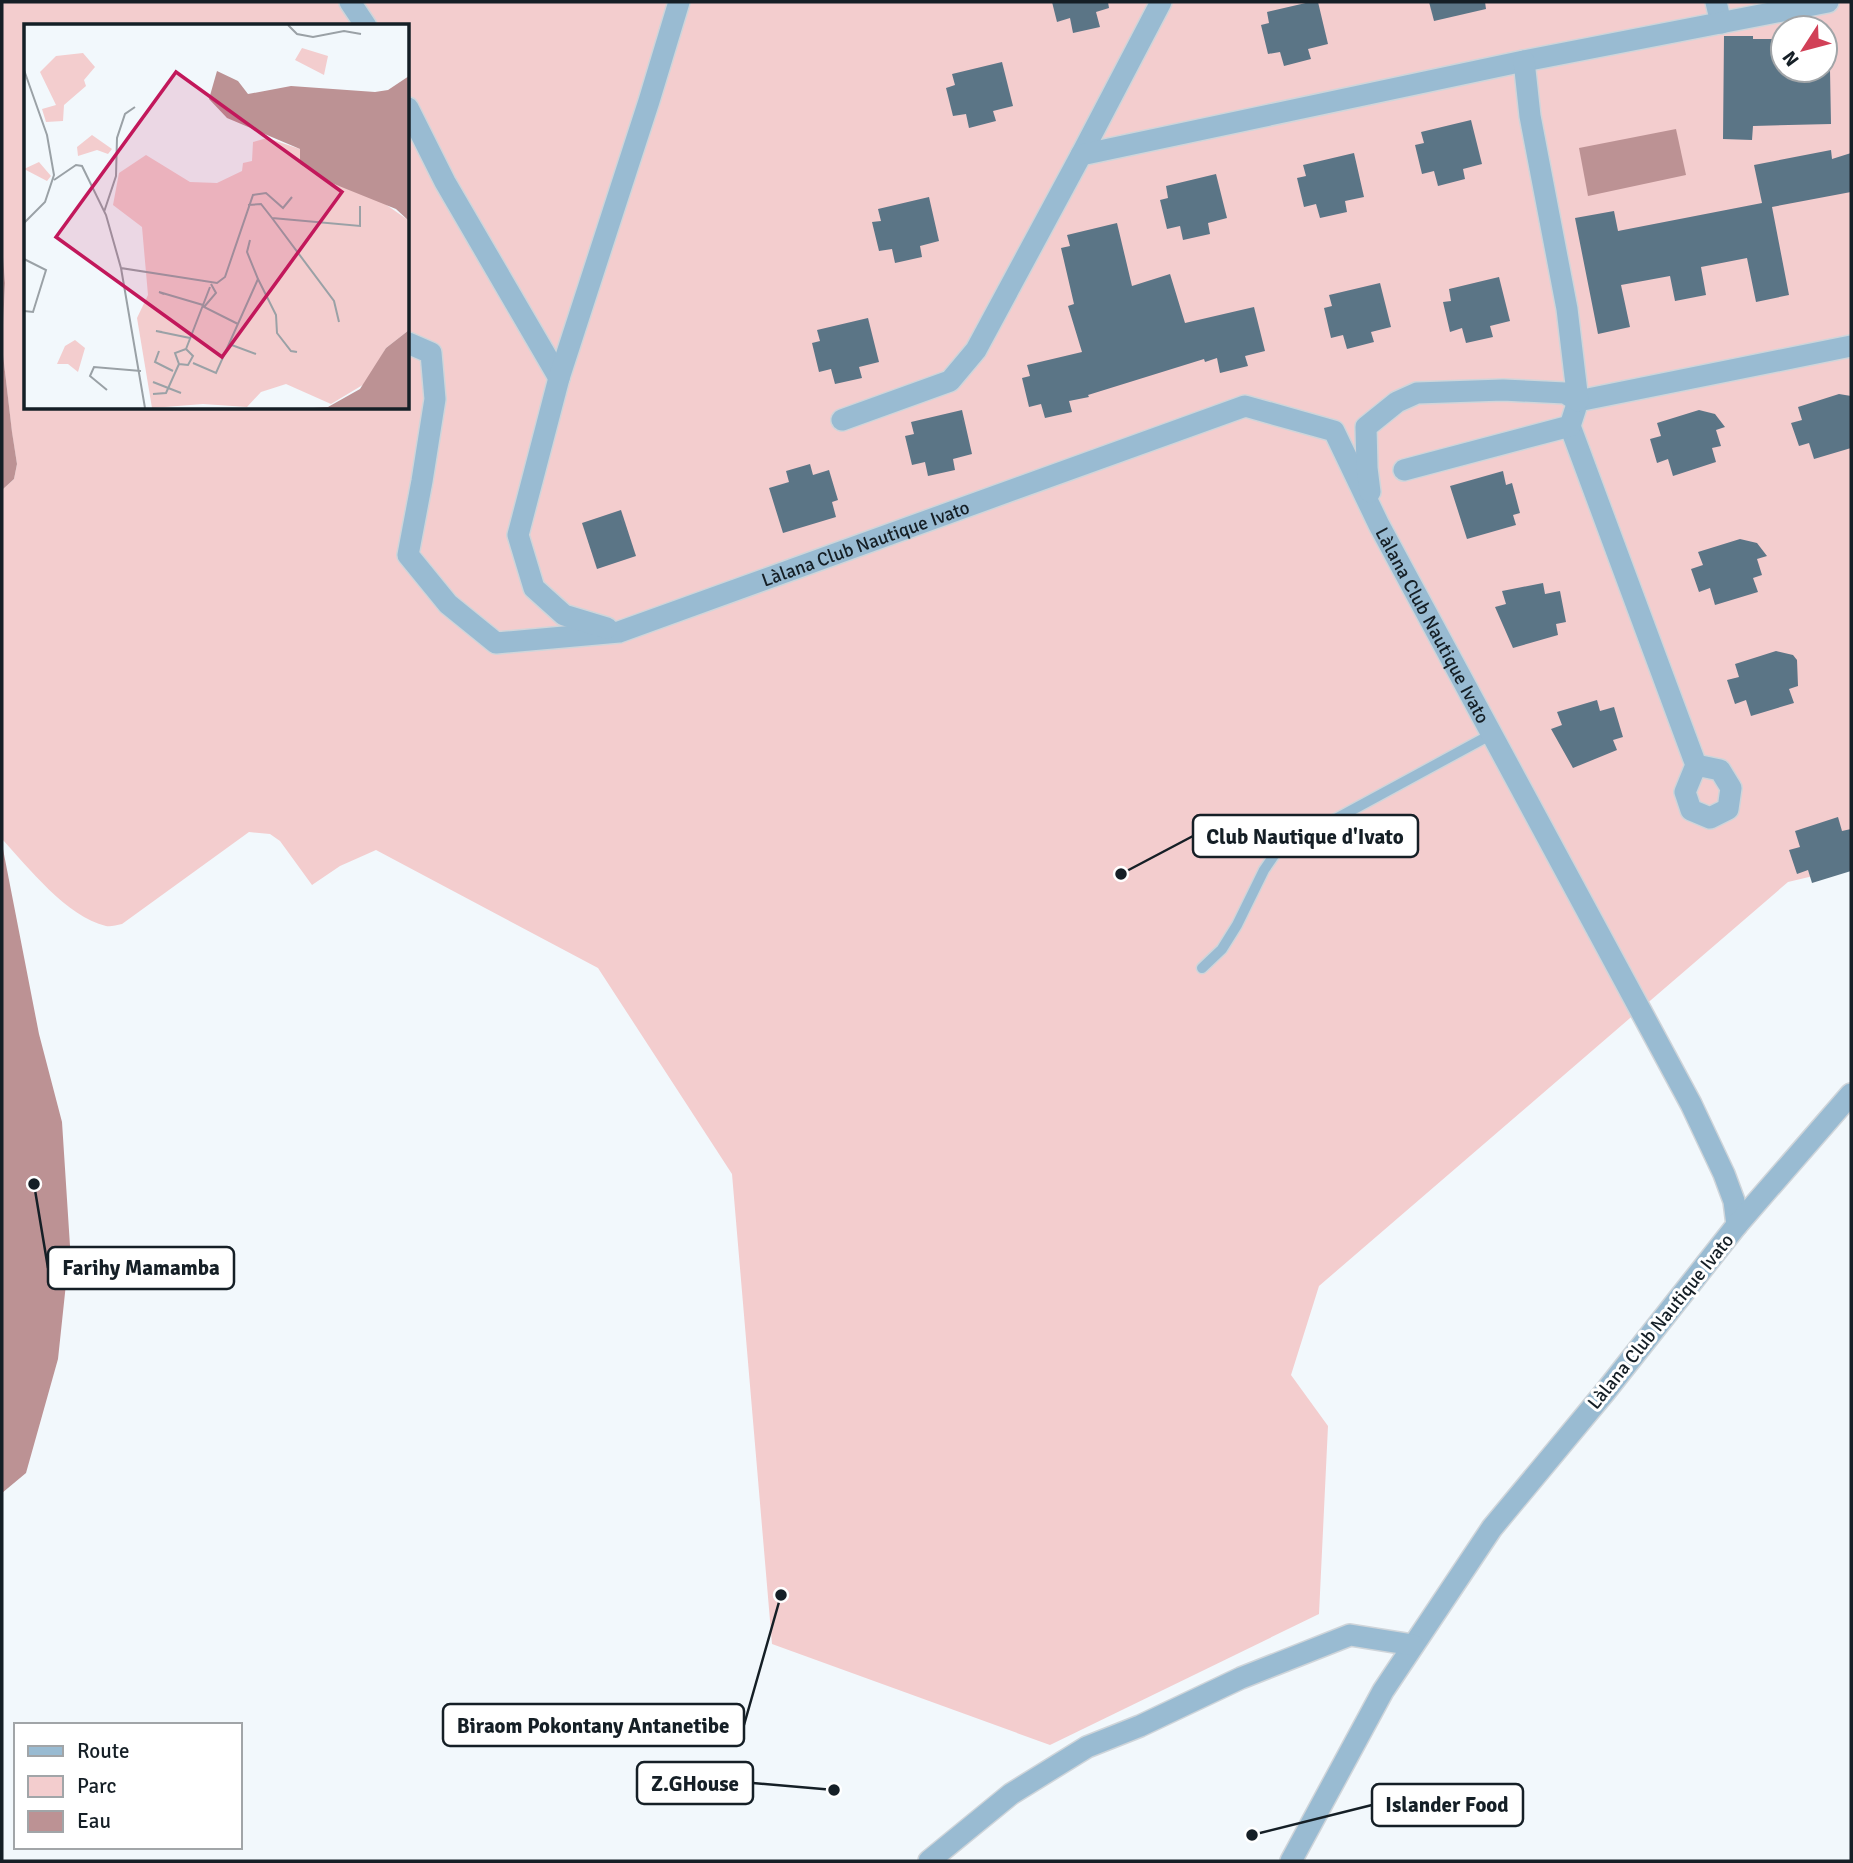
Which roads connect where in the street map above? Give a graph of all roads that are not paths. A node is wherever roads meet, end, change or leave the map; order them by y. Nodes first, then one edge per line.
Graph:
1 (350, 2) edge
2 (679, 2) edge
3 (1161, 2) edge
4 (1716, 2) edge
5 (1828, 2) edge
6 (1721, 23) junction
7 (365, 24) edge
8 (1524, 61) junction
9 (410, 112) edge
10 (1081, 155) junction
11 (410, 344) edge
12 (1851, 346) edge
13 (559, 378) junction
14 (1578, 401) junction
15 (842, 420) dead end
16 (1570, 426) junction
17 (1404, 470) dead end
18 (1374, 515) junction
19 (619, 632) junction
20 (1492, 734) junction
21 (1696, 765) dead end
22 (1202, 968) dead end
23 (1851, 1094) edge
24 (1737, 1225) junction
25 (1413, 1645) junction
26 (929, 1861) edge
27 (1291, 1861) edge

1 - 7 street
2 - 13 street
3 - 10 street
4 - 6 street
5 - 6 street
6 - 8 street
8 - 10 street
8 - 14 street
9 - 13 street
10 - 15 street
11 - 19 street, Làlana Club Nautique Ivato
12 - 14 street
13 - 19 street
14 - 16 street
14 - 18 street
16 - 17 street
16 - 21 street
18 - 19 street, Làlana Club Nautique Ivato
18 - 20 street, Làlana Club Nautique Ivato
20 - 22 lane
20 - 24 street, Làlana Club Nautique Ivato
23 - 24 street
24 - 25 street, Làlana Club Nautique Ivato
25 - 26 street
25 - 27 street, Làlana Club Nautique Ivato

